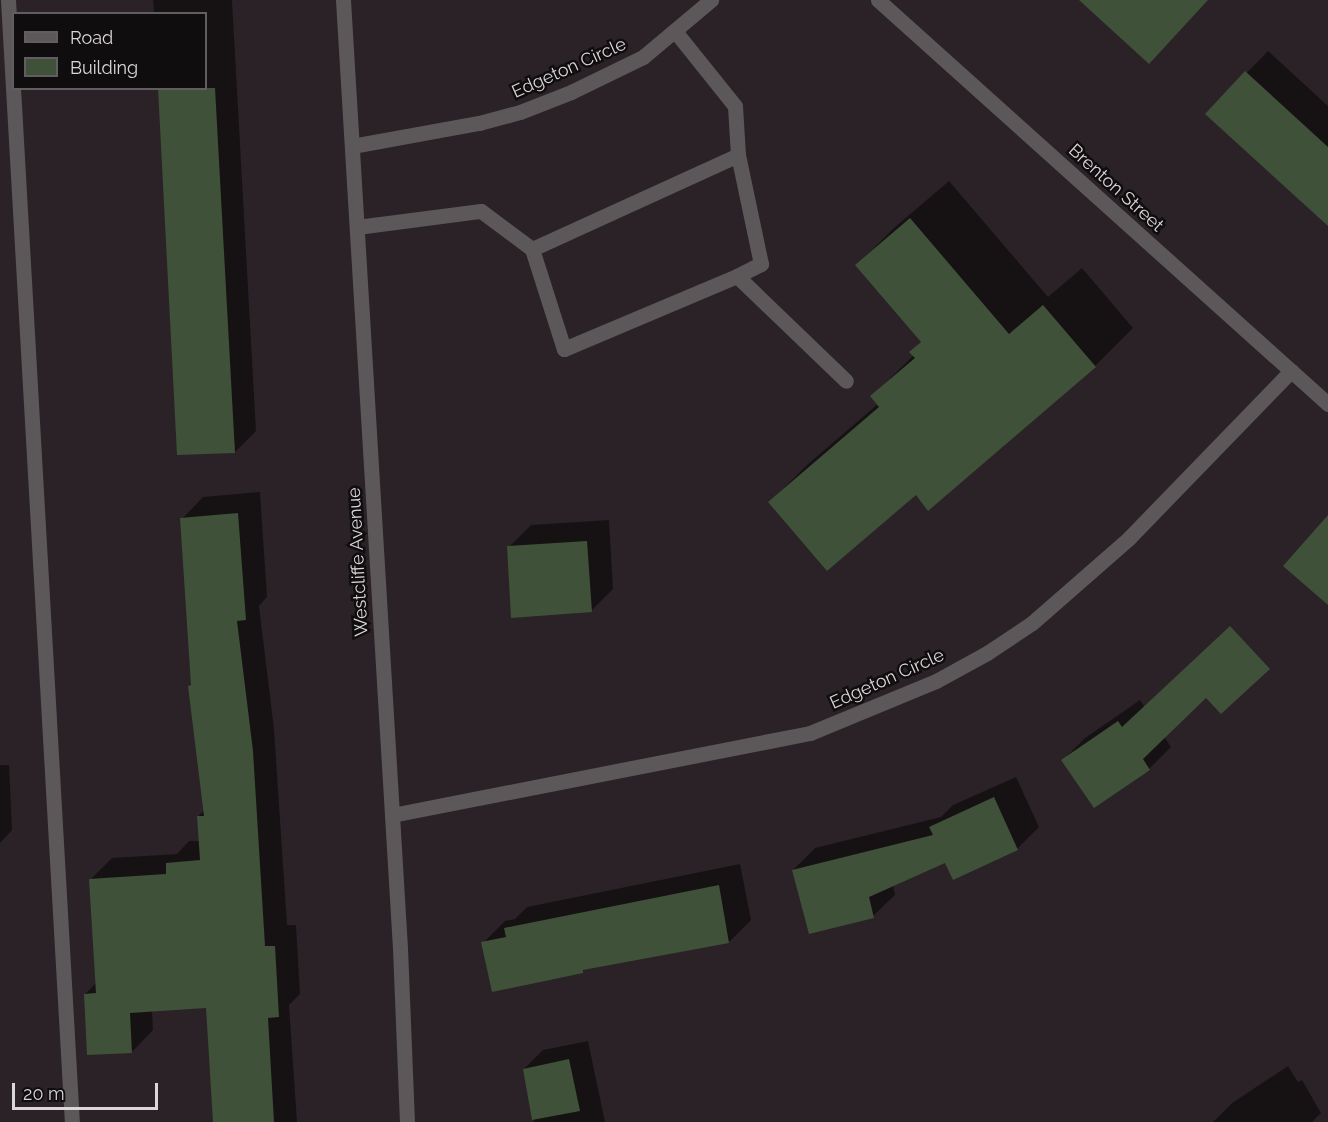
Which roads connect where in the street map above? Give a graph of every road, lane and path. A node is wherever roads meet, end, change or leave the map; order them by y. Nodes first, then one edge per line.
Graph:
1 (8, 0) edge
2 (343, 0) edge
3 (711, 0) edge
4 (878, 0) edge
5 (675, 31) junction
6 (12, 70) edge
7 (13, 90) edge
8 (352, 146) junction
9 (738, 155) junction
10 (357, 227) junction
11 (531, 249) junction
12 (737, 276) junction
13 (1291, 371) junction
14 (846, 381) dead end
15 (1328, 405) edge
16 (392, 815) junction
17 (72, 1122) edge
18 (407, 1122) edge

1 - 6 street
2 - 8 street, Westcliffe Avenue
3 - 5 street, Edgeton Circle
4 - 13 street, Brenton Street
5 - 8 street, Edgeton Circle
5 - 9 street
7 - 17 street
8 - 10 street, Westcliffe Avenue
9 - 11 street
9 - 12 street
10 - 11 street
10 - 16 street, Westcliffe Avenue
11 - 12 street
12 - 14 street
13 - 15 street, Brenton Street
13 - 16 street, Edgeton Circle
16 - 18 street, Westcliffe Avenue

